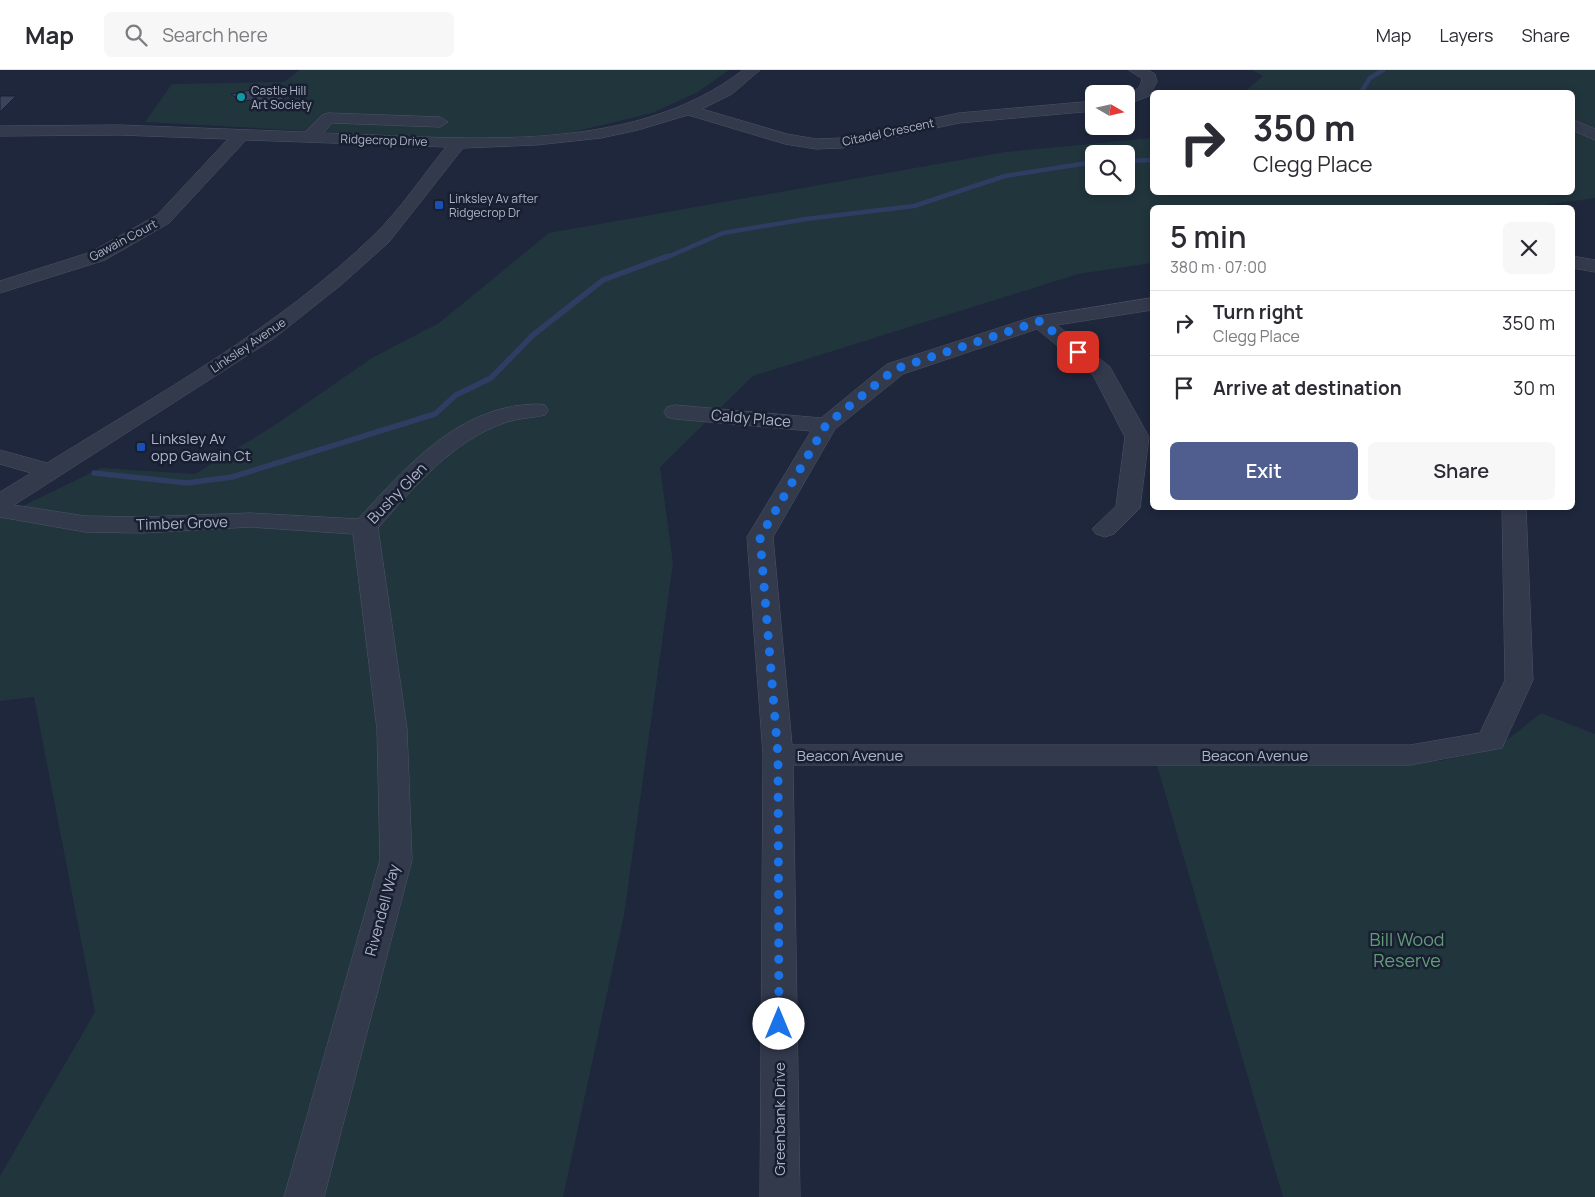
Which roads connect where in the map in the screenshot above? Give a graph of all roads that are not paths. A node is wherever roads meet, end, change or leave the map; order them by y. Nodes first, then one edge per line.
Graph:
1 (753, 70) edge
2 (1136, 70) edge
3 (1135, 96) edge
4 (1085, 107) edge
5 (686, 109) junction
6 (440, 122) dead end
7 (1576, 126) dead end
8 (0, 131) edge
9 (242, 134) junction
10 (1595, 135) edge
11 (309, 137) junction
12 (459, 142) junction
13 (1575, 263) edge
14 (1595, 266) edge
15 (2, 284) edge
16 (1150, 304) edge
17 (1040, 321) junction
18 (537, 410) dead end
19 (675, 412) dead end
20 (826, 425) junction
21 (0, 457) edge
22 (50, 471) junction
23 (0, 504) edge
24 (0, 510) edge
25 (1514, 510) edge
26 (365, 527) junction
27 (1105, 529) dead end
28 (778, 755) junction
29 (304, 1197) edge
30 (780, 1197) edge

1 - 5 street, Ridgecrop Drive
2 - 3 street
4 - 5 street, Citadel Crescent
5 - 12 street, Ridgecrop Drive
6 - 11 street
7 - 10 street
8 - 9 street, Ridgecrop Drive
9 - 11 street, Ridgecrop Drive
9 - 15 street, Gawain Court
11 - 12 street, Ridgecrop Drive
12 - 22 street, Linksley Avenue
13 - 14 street
16 - 17 street, Greenbank Drive
17 - 20 street, Greenbank Drive
17 - 27 street
18 - 26 street, Bushy Glen
19 - 20 street, Caldy Place
20 - 28 street, Greenbank Drive
21 - 22 street
22 - 23 street, Linksley Avenue
24 - 26 street, Timber Grove
25 - 28 street, Beacon Avenue
26 - 29 street, Rivendell Way
28 - 30 street, Greenbank Drive

